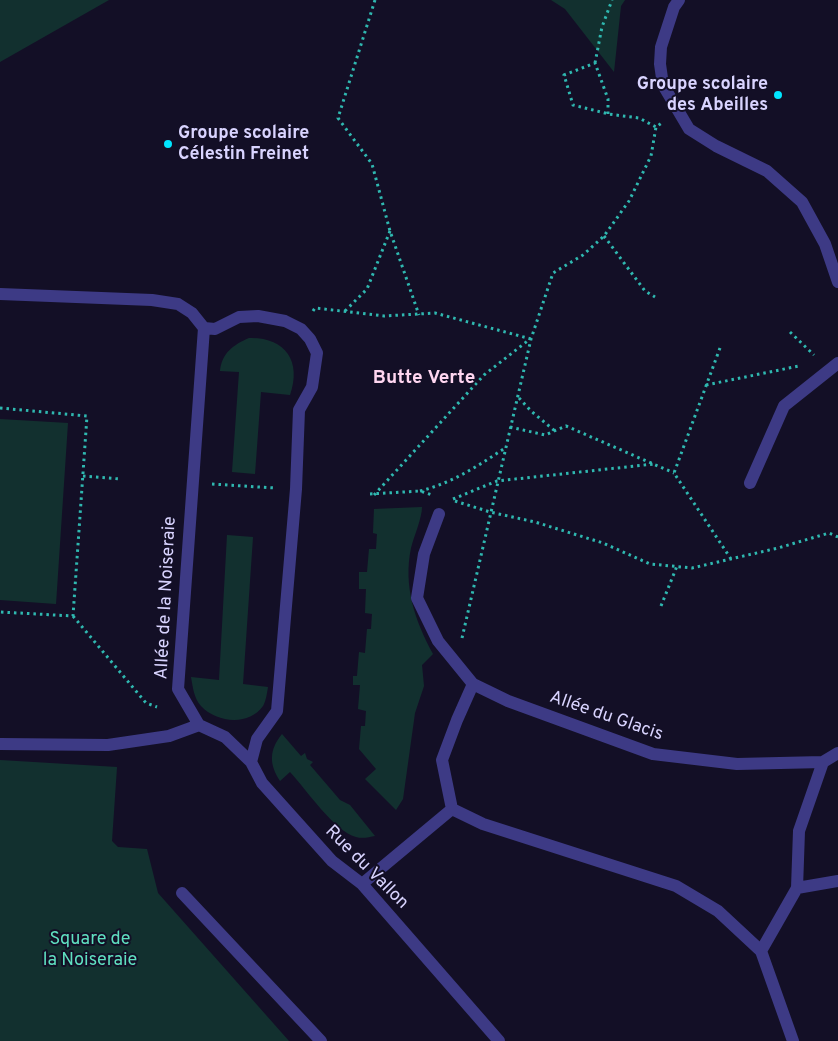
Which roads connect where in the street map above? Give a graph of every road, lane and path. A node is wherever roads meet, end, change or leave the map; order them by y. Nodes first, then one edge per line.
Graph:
1 (375, 0) edge
2 (612, 0) edge
3 (679, 0) edge
4 (595, 63) junction
5 (679, 112) junction
6 (608, 114) junction
7 (656, 127) junction
8 (390, 232) junction
9 (604, 236) junction
10 (838, 282) edge
11 (0, 294) edge
12 (655, 297) dead end
13 (344, 311) junction
14 (419, 315) junction
15 (204, 328) junction
16 (301, 329) junction
17 (790, 332) dead end
18 (531, 339) junction
19 (720, 348) dead end
20 (834, 366) edge
21 (706, 384) junction
22 (519, 398) dead end
23 (0, 408) edge
24 (510, 427) junction
25 (555, 431) junction
26 (505, 448) junction
27 (654, 464) junction
28 (674, 473) junction
29 (83, 476) junction
30 (120, 479) dead end
31 (497, 481) junction
32 (750, 482) dead end
33 (191, 483) junction
34 (296, 489) junction
35 (420, 491) junction
36 (435, 496) dead end
37 (490, 512) junction
38 (439, 514) dead end
39 (838, 537) edge
40 (732, 559) junction
41 (677, 566) junction
42 (661, 606) dead end
43 (0, 612) edge
44 (73, 616) junction
45 (456, 663) junction
46 (473, 684) junction
47 (157, 707) dead end
48 (198, 725) junction
49 (0, 744) edge
50 (838, 753) edge
51 (250, 762) junction
52 (823, 762) junction
53 (452, 809) junction
54 (838, 881) edge
55 (362, 884) junction
56 (797, 888) junction
57 (182, 893) dead end
58 (761, 951) junction
59 (321, 1041) edge
60 (499, 1041) edge
61 (793, 1041) edge

1 - 8 path
2 - 4 path
3 - 5 street
4 - 6 path
4 - 6 path
5 - 7 path
5 - 10 street
6 - 7 path
7 - 9 path
8 - 13 path
8 - 14 path
9 - 12 path
9 - 18 path
11 - 15 street
13 - 14 path
13 - 16 path
14 - 18 path
15 - 16 street
15 - 33 street, Allée de la Noiseraie
16 - 34 street
17 - 20 path
18 - 24 path
18 - 35 path
19 - 21 path
20 - 21 path
20 - 32 street
21 - 28 path
22 - 25 path
23 - 29 path
24 - 25 path
24 - 26 path
25 - 27 path
26 - 31 path
26 - 35 path
27 - 28 path
27 - 31 path
28 - 40 path
29 - 30 path
29 - 44 path
31 - 37 path
31 - 37 path
33 - 34 path
33 - 48 street, Allée de la Noiseraie
34 - 51 street
35 - 36 path
37 - 41 path
37 - 45 path
38 - 45 street, Allée du Glacis
39 - 40 path
40 - 41 path
41 - 42 path
43 - 44 path
44 - 47 path
45 - 46 street, Allée du Glacis
46 - 52 street, Allée du Glacis
46 - 53 street
48 - 49 street
48 - 51 street, Rue du Vallon
50 - 52 street, Allée du Glacis
51 - 55 street, Rue du Vallon
52 - 56 street
53 - 55 street
53 - 58 street
54 - 56 street
55 - 60 street, Rue du Vallon
56 - 58 street
57 - 59 street
58 - 61 street

